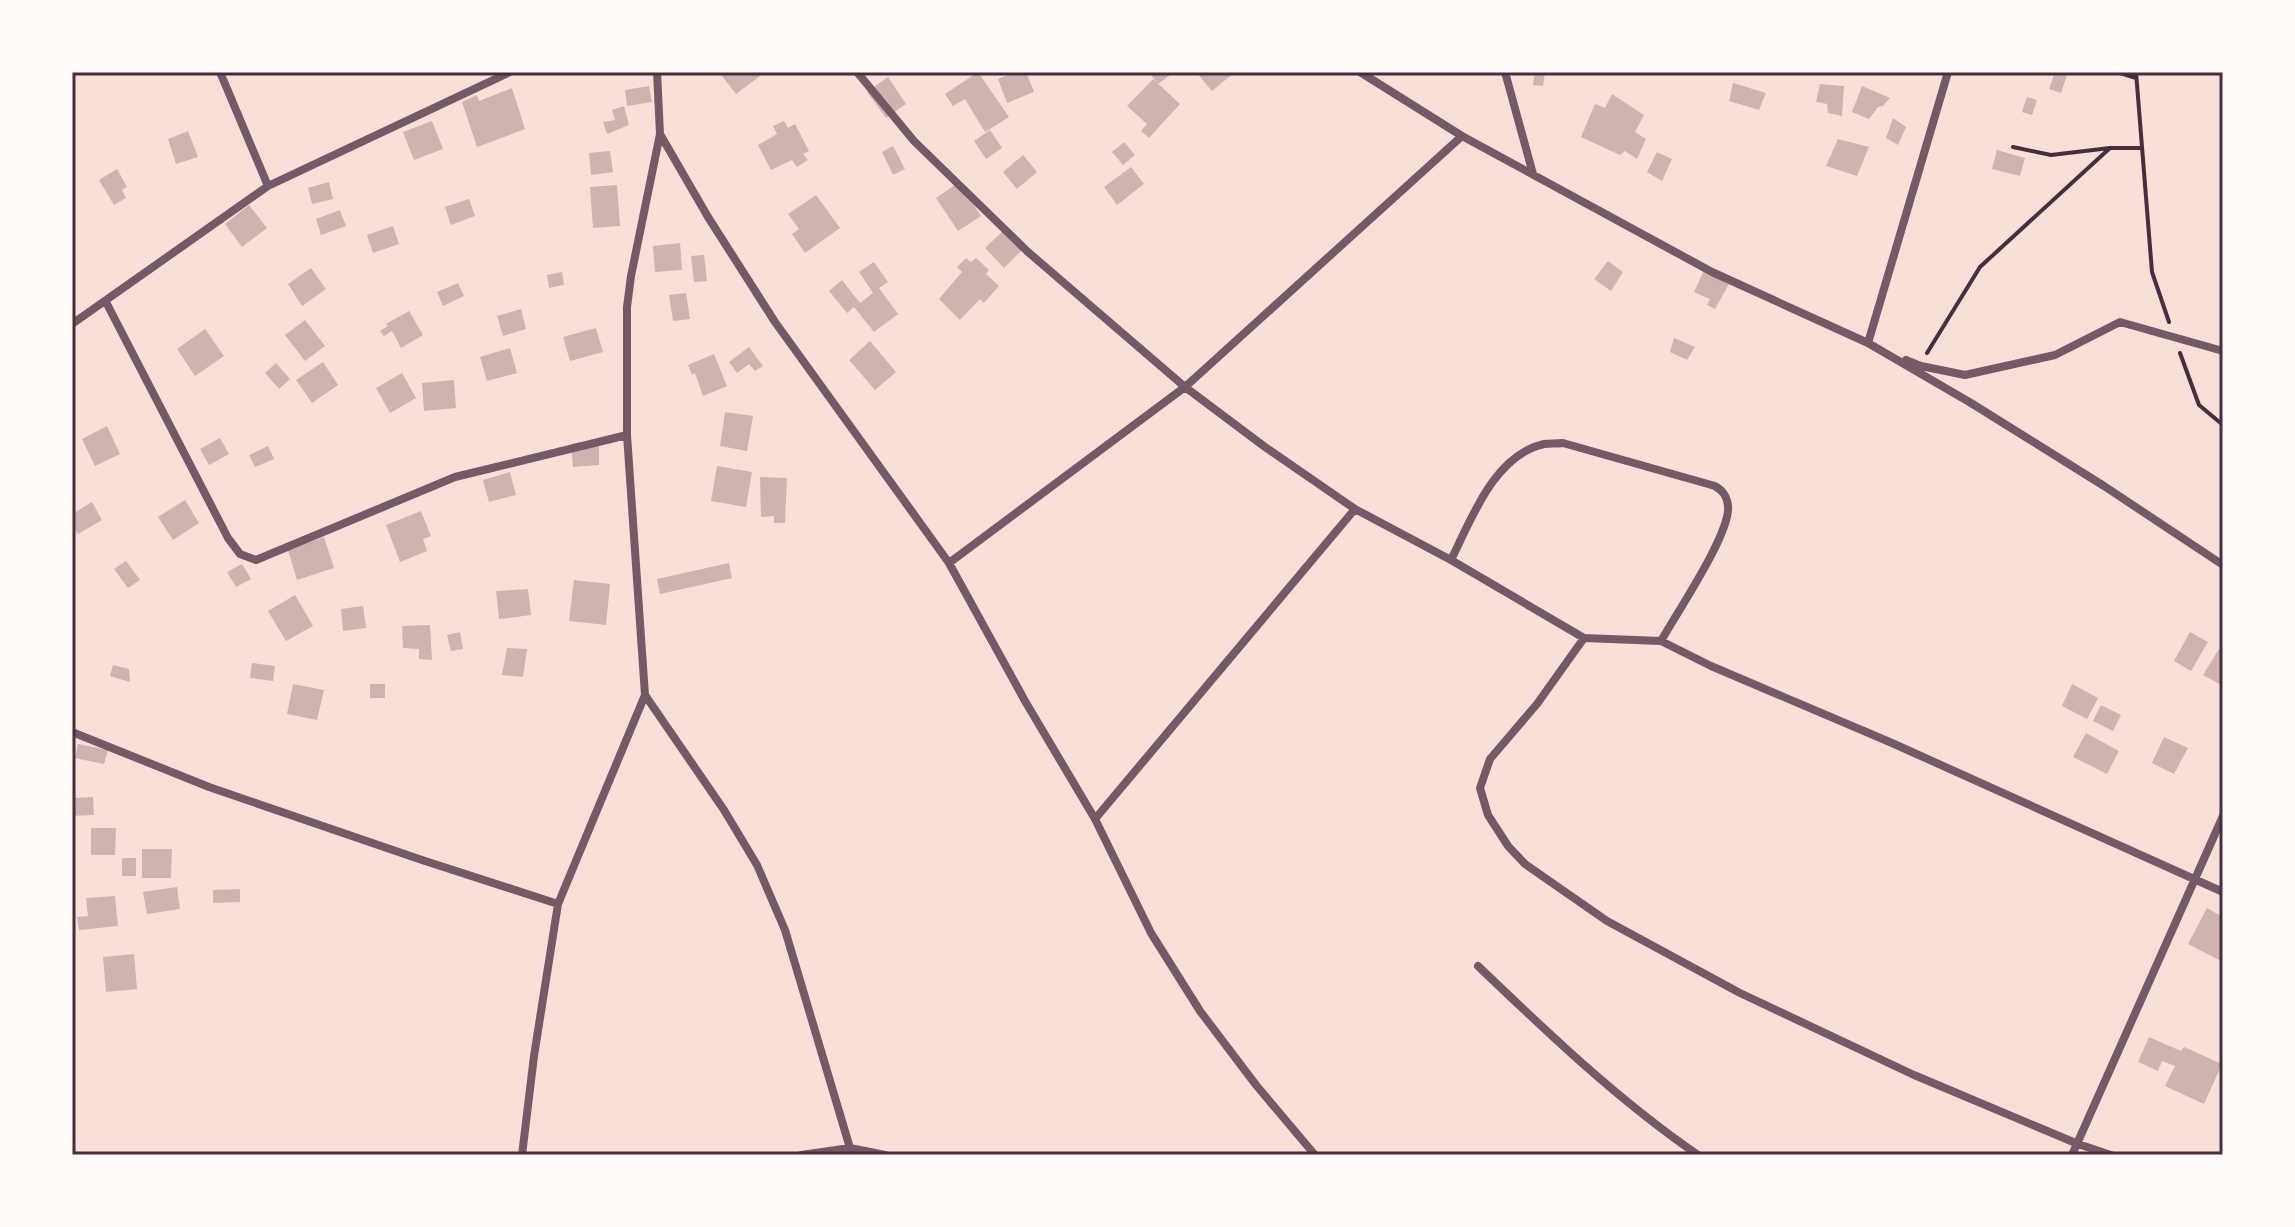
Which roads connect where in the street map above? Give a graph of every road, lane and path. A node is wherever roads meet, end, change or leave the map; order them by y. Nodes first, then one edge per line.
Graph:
1 (220, 72) edge
2 (510, 72) edge
3 (657, 72) edge
4 (857, 72) edge
5 (1360, 72) edge
6 (1505, 72) edge
7 (1948, 72) edge
8 (2117, 72) edge
9 (2136, 75) edge
10 (660, 134) junction
11 (1462, 136) junction
12 (2013, 147) dead end
13 (2110, 148) junction
14 (2142, 148) junction
15 (1533, 174) junction
16 (268, 186) junction
17 (106, 302) junction
18 (72, 324) edge
19 (2174, 338) junction
20 (1868, 343) junction
21 (2223, 351) edge
22 (1921, 366) junction
23 (1185, 387) junction
24 (2223, 425) edge
25 (627, 435) junction
26 (1355, 509) junction
27 (1451, 560) junction
28 (949, 563) junction
29 (2223, 565) edge
30 (1584, 638) junction
31 (1661, 641) junction
32 (645, 695) junction
33 (72, 732) edge
34 (2223, 816) edge
35 (1095, 819) junction
36 (2195, 880) junction
37 (2223, 892) edge
38 (558, 904) junction
39 (1478, 966) dead end
40 (2078, 1144) junction
41 (850, 1148) junction
42 (522, 1155) edge
43 (801, 1155) edge
44 (885, 1155) edge
45 (1315, 1155) edge
46 (1698, 1155) edge
47 (2072, 1155) edge
48 (2111, 1155) edge

1 - 16 street
2 - 16 street
3 - 10 street
4 - 23 street
5 - 11 street
6 - 15 street
7 - 20 street
8 - 9 path
9 - 14 path
10 - 25 street
10 - 28 street
11 - 15 street
11 - 23 street
12 - 13 path
13 - 14 path
13 - 22 path
14 - 19 path
15 - 20 street
16 - 17 street
17 - 18 street
17 - 25 street
19 - 21 street
19 - 22 street
19 - 24 path
20 - 22 street
20 - 29 street
23 - 26 street
23 - 28 street
25 - 32 street
26 - 27 street
26 - 35 street
27 - 30 street
27 - 31 street
28 - 35 street
30 - 31 street
30 - 40 street
31 - 36 street
32 - 38 street
32 - 41 street
33 - 38 street
34 - 36 street
35 - 45 street
36 - 37 street
36 - 40 street
38 - 42 street
39 - 46 street
40 - 47 street
40 - 48 street
41 - 43 street
41 - 44 street

